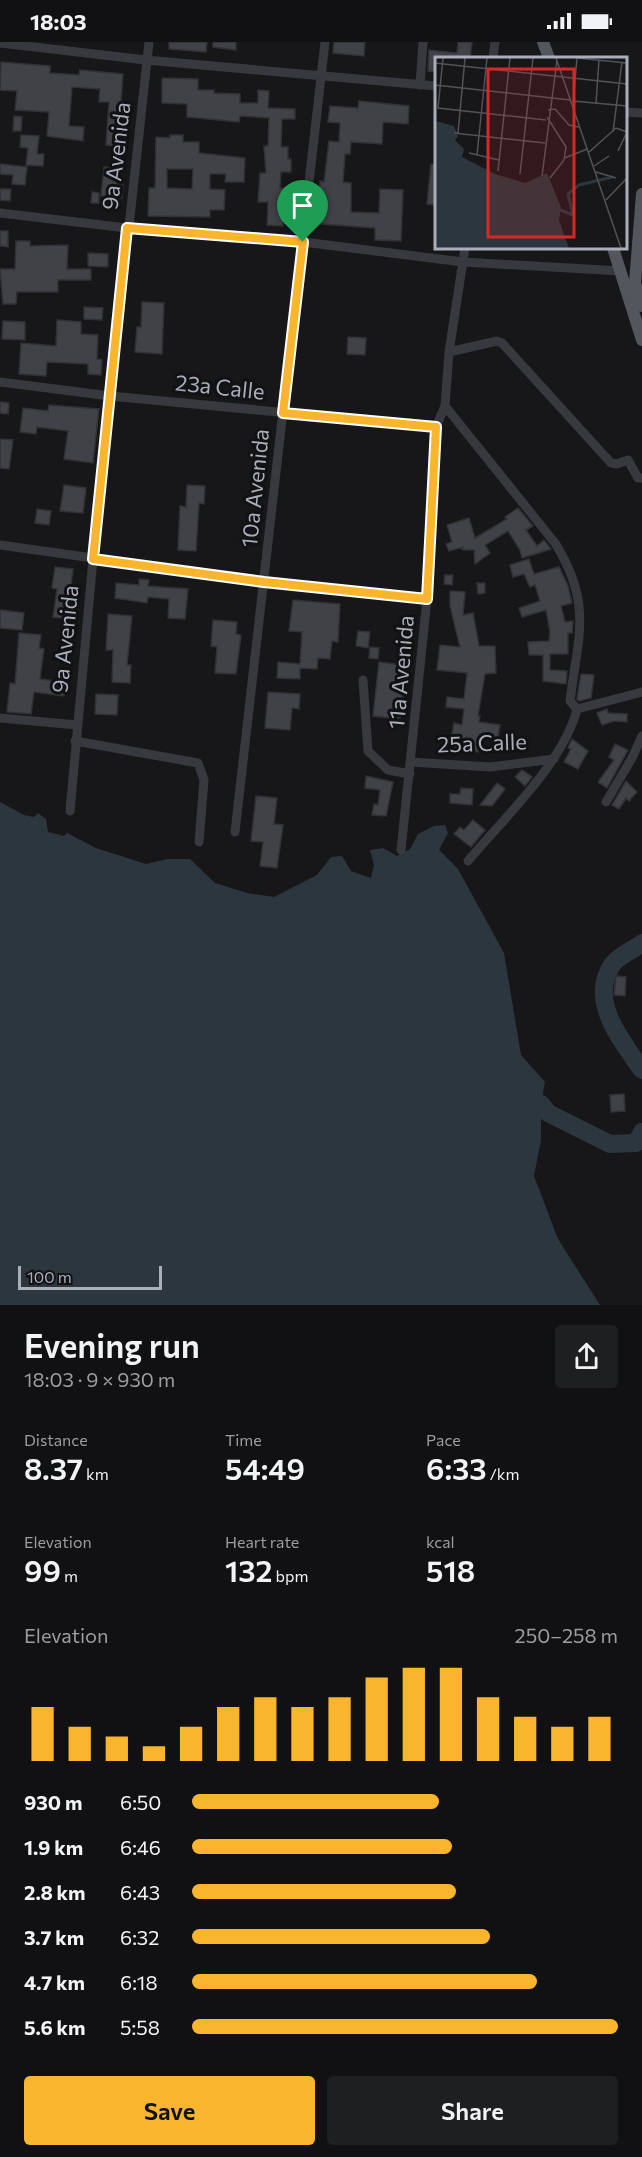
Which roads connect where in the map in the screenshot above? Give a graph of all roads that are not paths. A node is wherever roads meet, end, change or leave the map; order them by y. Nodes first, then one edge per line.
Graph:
1 (149, 42) edge
2 (326, 42) edge
3 (423, 42) edge
4 (495, 42) edge
5 (543, 42) edge
6 (0, 43) edge
7 (493, 57) edge
8 (549, 57) edge
9 (146, 60) junction
10 (322, 77) junction
11 (420, 85) junction
12 (435, 86) edge
13 (627, 112) edge
14 (642, 113) edge
15 (642, 194) edge
16 (0, 213) edge
17 (639, 220) junction
18 (127, 228) junction
19 (627, 230) edge
20 (303, 242) junction
21 (465, 249) edge
22 (613, 249) edge
23 (463, 262) junction
24 (621, 272) junction
25 (639, 279) edge
26 (640, 306) edge
27 (642, 340) edge
28 (449, 352) junction
29 (0, 382) edge
30 (110, 396) junction
31 (445, 406) junction
32 (283, 413) junction
33 (436, 427) junction
34 (642, 478) edge
35 (0, 545) edge
36 (93, 559) junction
37 (264, 582) junction
38 (427, 599) junction
39 (363, 680) dead end
40 (642, 692) edge
41 (577, 709) junction
42 (0, 718) edge
43 (77, 725) junction
44 (642, 736) edge
45 (75, 741) junction
46 (554, 759) junction
47 (411, 762) junction
48 (410, 774) junction
49 (606, 802) dead end
50 (70, 811) dead end
51 (235, 832) dead end
52 (200, 842) dead end
53 (400, 850) dead end
54 (468, 861) dead end

1 - 9 street, 9a Avenida
2 - 10 street, 10a Avenida
3 - 11 street
4 - 7 street
5 - 8 main road
6 - 9 street
9 - 10 street
9 - 18 street, 9a Avenida
10 - 11 street
10 - 20 street, 10a Avenida
11 - 12 street
13 - 14 street
15 - 17 main road
16 - 18 street
17 - 19 main road
17 - 25 main road
18 - 20 street
18 - 30 street, 9a Avenida
20 - 23 street
20 - 32 street, 10a Avenida
21 - 23 street, 11a Avenida
22 - 24 main road
23 - 24 street
23 - 28 street, 11a Avenida
24 - 26 main road
25 - 26 main road
26 - 27 main road
28 - 31 street, 11a Avenida
28 - 34 street
29 - 30 street, 23a Calle
30 - 32 street, 23a Calle
30 - 36 street, 9a Avenida
31 - 33 street, 11a Avenida
31 - 41 street
32 - 33 street, 23a Calle
32 - 37 street, 10a Avenida
33 - 38 street, 11a Avenida
35 - 36 street
36 - 37 street
36 - 43 street, 9a Avenida
37 - 38 street
37 - 51 street, 10a Avenida
38 - 47 street, 11a Avenida
39 - 48 street
40 - 41 street
41 - 46 street
42 - 43 street
43 - 45 street, 9a Avenida
44 - 49 street
45 - 50 street, 9a Avenida
45 - 52 street
46 - 47 street, 25a Calle
46 - 54 street
47 - 48 street, 11a Avenida
48 - 53 street, 11a Avenida

